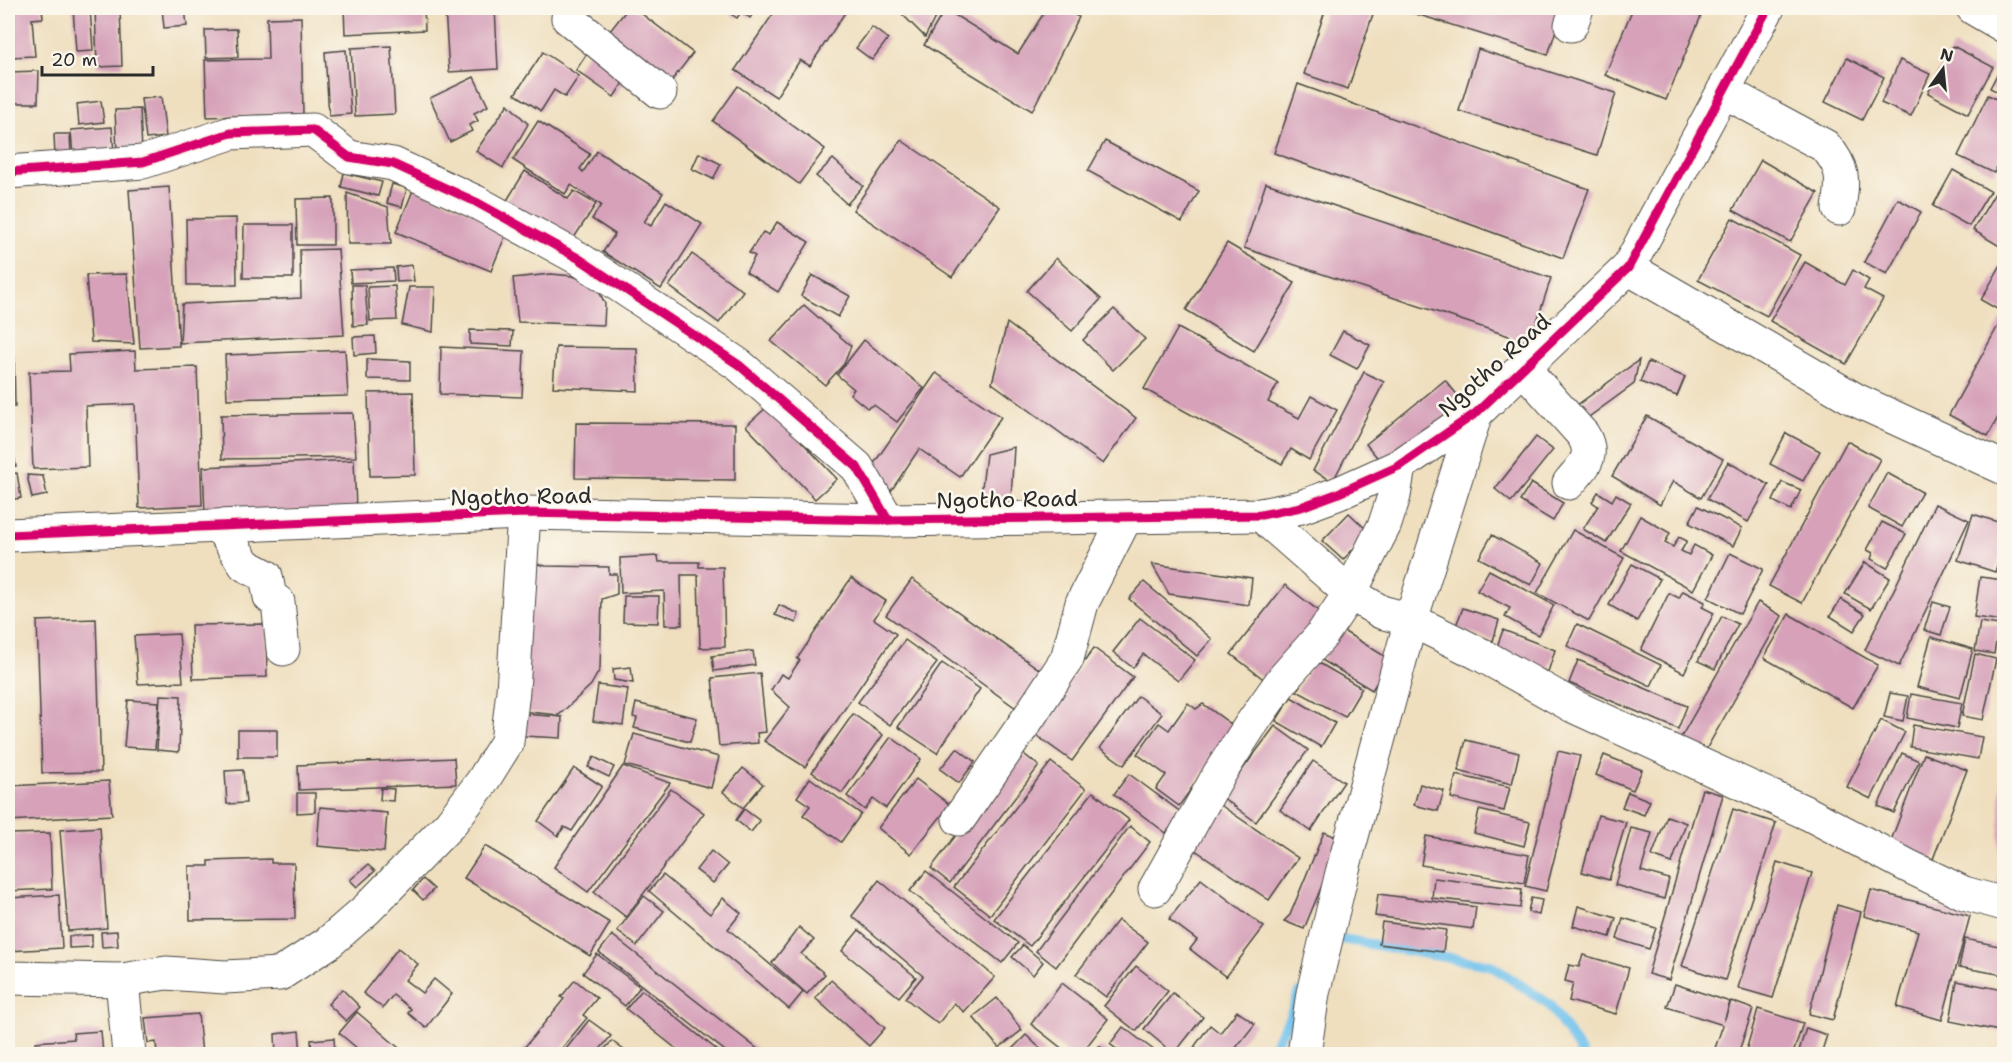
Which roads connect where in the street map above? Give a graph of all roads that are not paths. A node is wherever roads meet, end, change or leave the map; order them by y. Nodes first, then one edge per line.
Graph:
1 (570, 8) edge
2 (1768, 8) edge
3 (1973, 8) edge
4 (2004, 26) edge
5 (1724, 91) junction
6 (660, 92) dead end
7 (8, 172) edge
8 (1839, 209) dead end
9 (1628, 268) junction
10 (1524, 368) junction
11 (1476, 413) junction
12 (1399, 466) junction
13 (2004, 468) edge
14 (1569, 483) dead end
15 (524, 513) junction
16 (1261, 516) junction
17 (1126, 517) junction
18 (888, 519) junction
19 (220, 526) junction
20 (8, 535) edge
21 (1350, 593) junction
22 (1411, 620) junction
23 (283, 649) dead end
24 (959, 819) dead end
25 (1155, 889) dead end
26 (2004, 904) edge
27 (8, 978) edge
28 (122, 980) junction
29 (129, 1054) edge
30 (1304, 1054) edge

1 - 6 street
2 - 5 street, Ngotho Road
3 - 4 street
5 - 8 street
5 - 9 street, Ngotho Road
7 - 18 street
9 - 10 street, Ngotho Road
9 - 13 street
10 - 11 street, Ngotho Road
10 - 14 street
11 - 12 street, Ngotho Road
11 - 22 street
12 - 16 street, Ngotho Road
12 - 21 street
15 - 18 street, Ngotho Road
15 - 19 street, Ngotho Road
15 - 28 street
16 - 17 street, Ngotho Road
16 - 21 street
17 - 18 street, Ngotho Road
17 - 24 street
19 - 20 street, Ngotho Road
19 - 23 street
21 - 22 street
21 - 25 street
22 - 26 street
22 - 30 street
27 - 28 street
28 - 29 street

